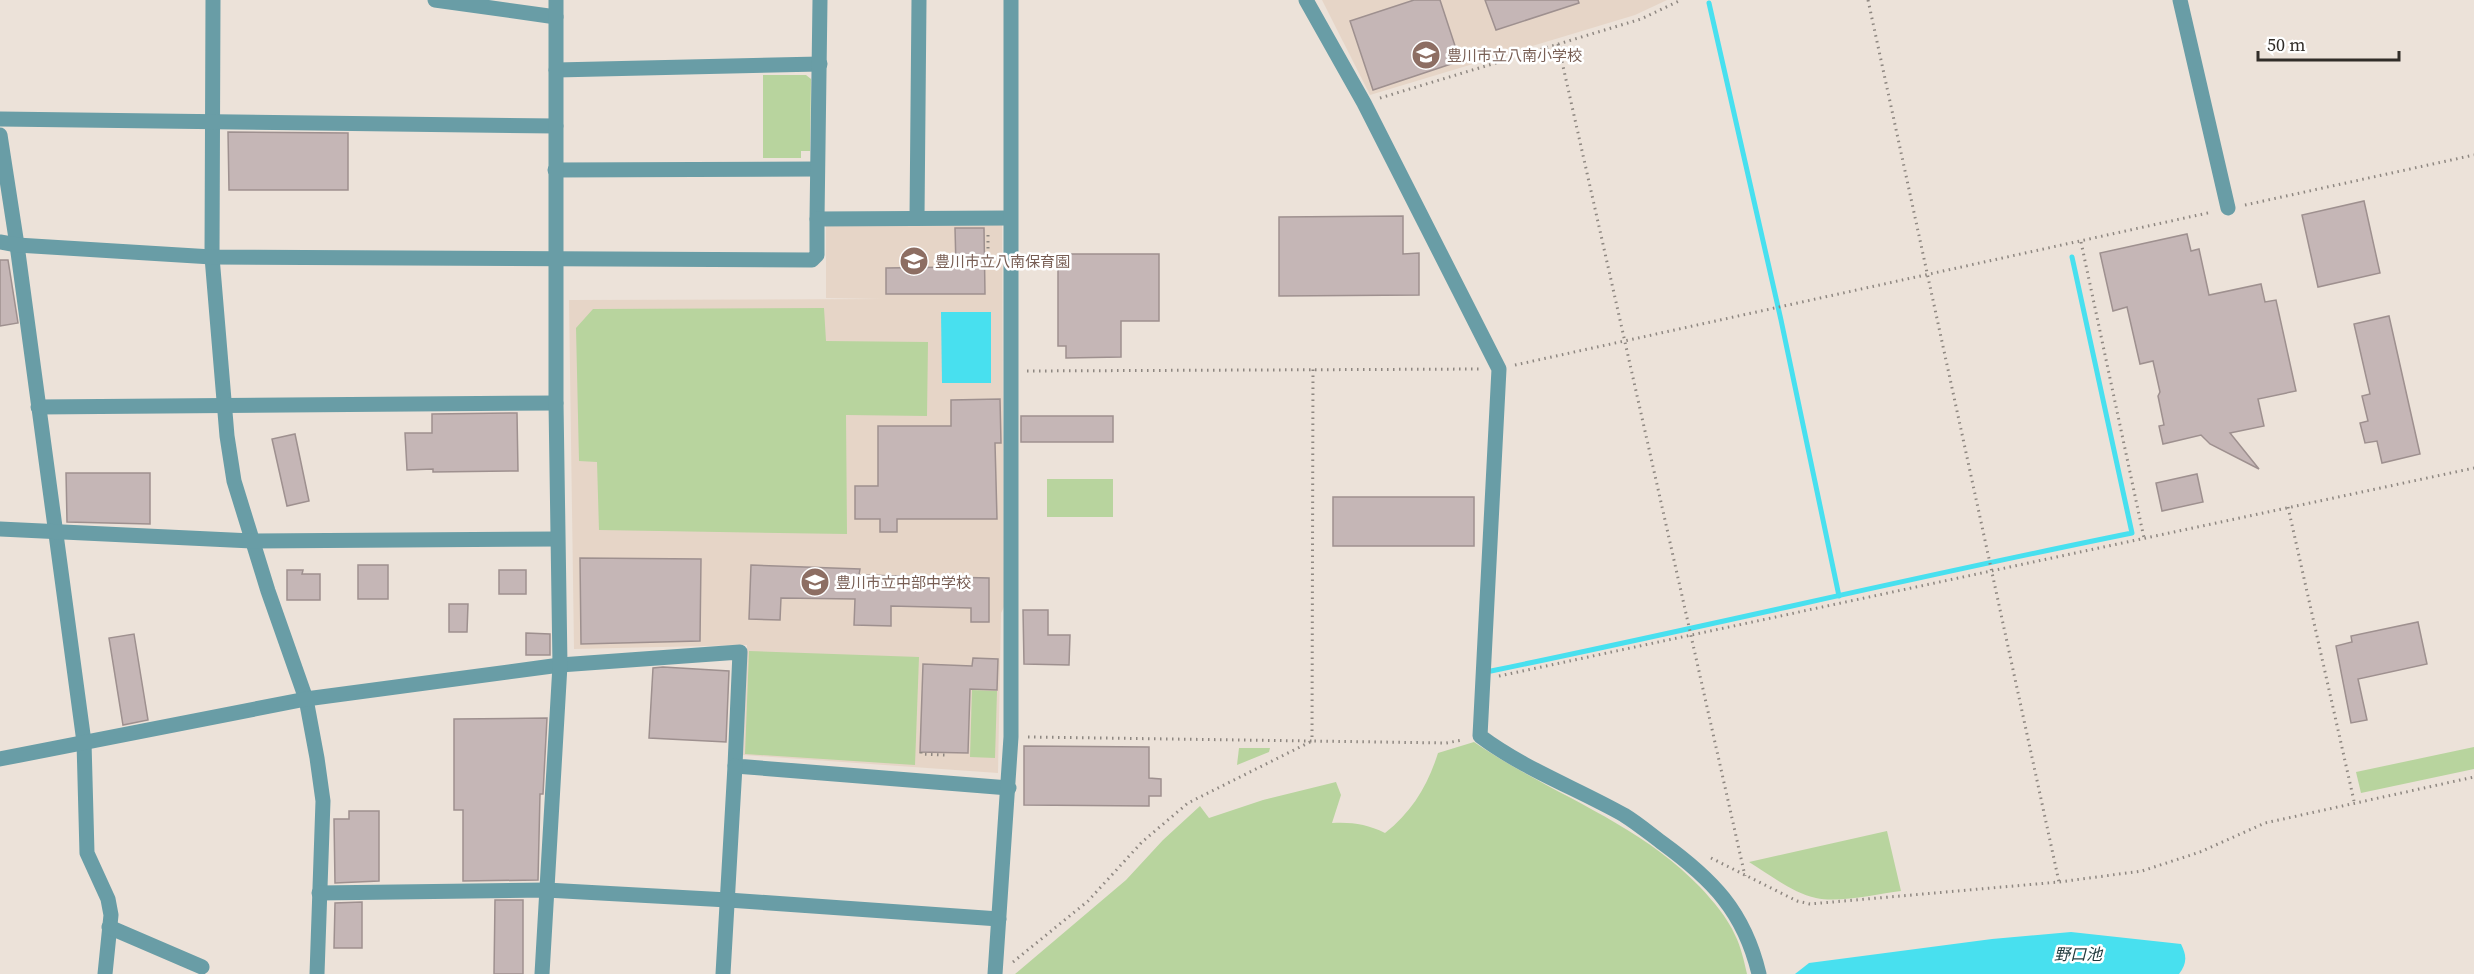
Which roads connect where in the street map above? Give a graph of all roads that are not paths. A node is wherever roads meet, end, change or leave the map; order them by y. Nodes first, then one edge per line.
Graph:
1 (213, 0) edge
2 (435, 0) edge
3 (556, 0) edge
4 (820, 0) edge
5 (919, 0) edge
6 (1011, 0) edge
7 (1306, 0) edge
8 (2180, 0) edge
9 (556, 17) junction
10 (820, 64) junction
11 (556, 70) junction
12 (0, 118) edge
13 (212, 121) junction
14 (556, 126) junction
15 (0, 135) edge
16 (817, 169) junction
17 (555, 170) junction
18 (2228, 208) road end
19 (917, 218) junction
20 (1010, 218) junction
21 (817, 219) junction
22 (0, 242) edge
23 (17, 245) junction
24 (212, 257) junction
25 (555, 259) junction
26 (556, 403) junction
27 (225, 405) junction
28 (38, 407) junction
29 (0, 529) edge
30 (55, 531) junction
31 (557, 539) junction
32 (252, 541) junction
33 (560, 665) junction
34 (306, 699) junction
35 (84, 742) junction
36 (0, 759) edge
37 (735, 766) junction
38 (1009, 788) junction
39 (546, 890) junction
40 (319, 893) junction
41 (728, 900) junction
42 (999, 919) junction
43 (109, 927) junction
44 (202, 967) dead end
45 (1001, 970) edge
46 (105, 974) edge
47 (318, 974) edge
48 (542, 974) edge
49 (723, 974) edge
50 (1759, 974) edge

1 - 13 street
2 - 9 street
3 - 9 street
4 - 10 street
5 - 19 street
6 - 20 street
7 - 50 street
8 - 18 street
9 - 11 street
10 - 11 street
10 - 16 street
11 - 14 street
12 - 13 street
13 - 14 street
13 - 24 street
14 - 17 street
15 - 23 street
16 - 17 street
16 - 21 street
17 - 25 street
19 - 20 street
19 - 21 street
20 - 38 street
21 - 25 street
22 - 23 street
23 - 24 street
23 - 28 street
24 - 25 street
24 - 27 street
25 - 26 street
26 - 27 street
26 - 31 street
27 - 28 street
27 - 32 street
28 - 30 street
29 - 30 street
30 - 32 street
30 - 35 street
31 - 32 street
31 - 33 street
32 - 34 street
33 - 34 street
33 - 37 street
33 - 39 street
34 - 35 street
34 - 40 street
35 - 36 street
35 - 43 street
37 - 38 street
37 - 41 street
38 - 42 street
39 - 40 street
39 - 41 street
39 - 48 street
40 - 47 street
41 - 42 street
41 - 49 street
42 - 45 street
43 - 44 street
43 - 46 street

